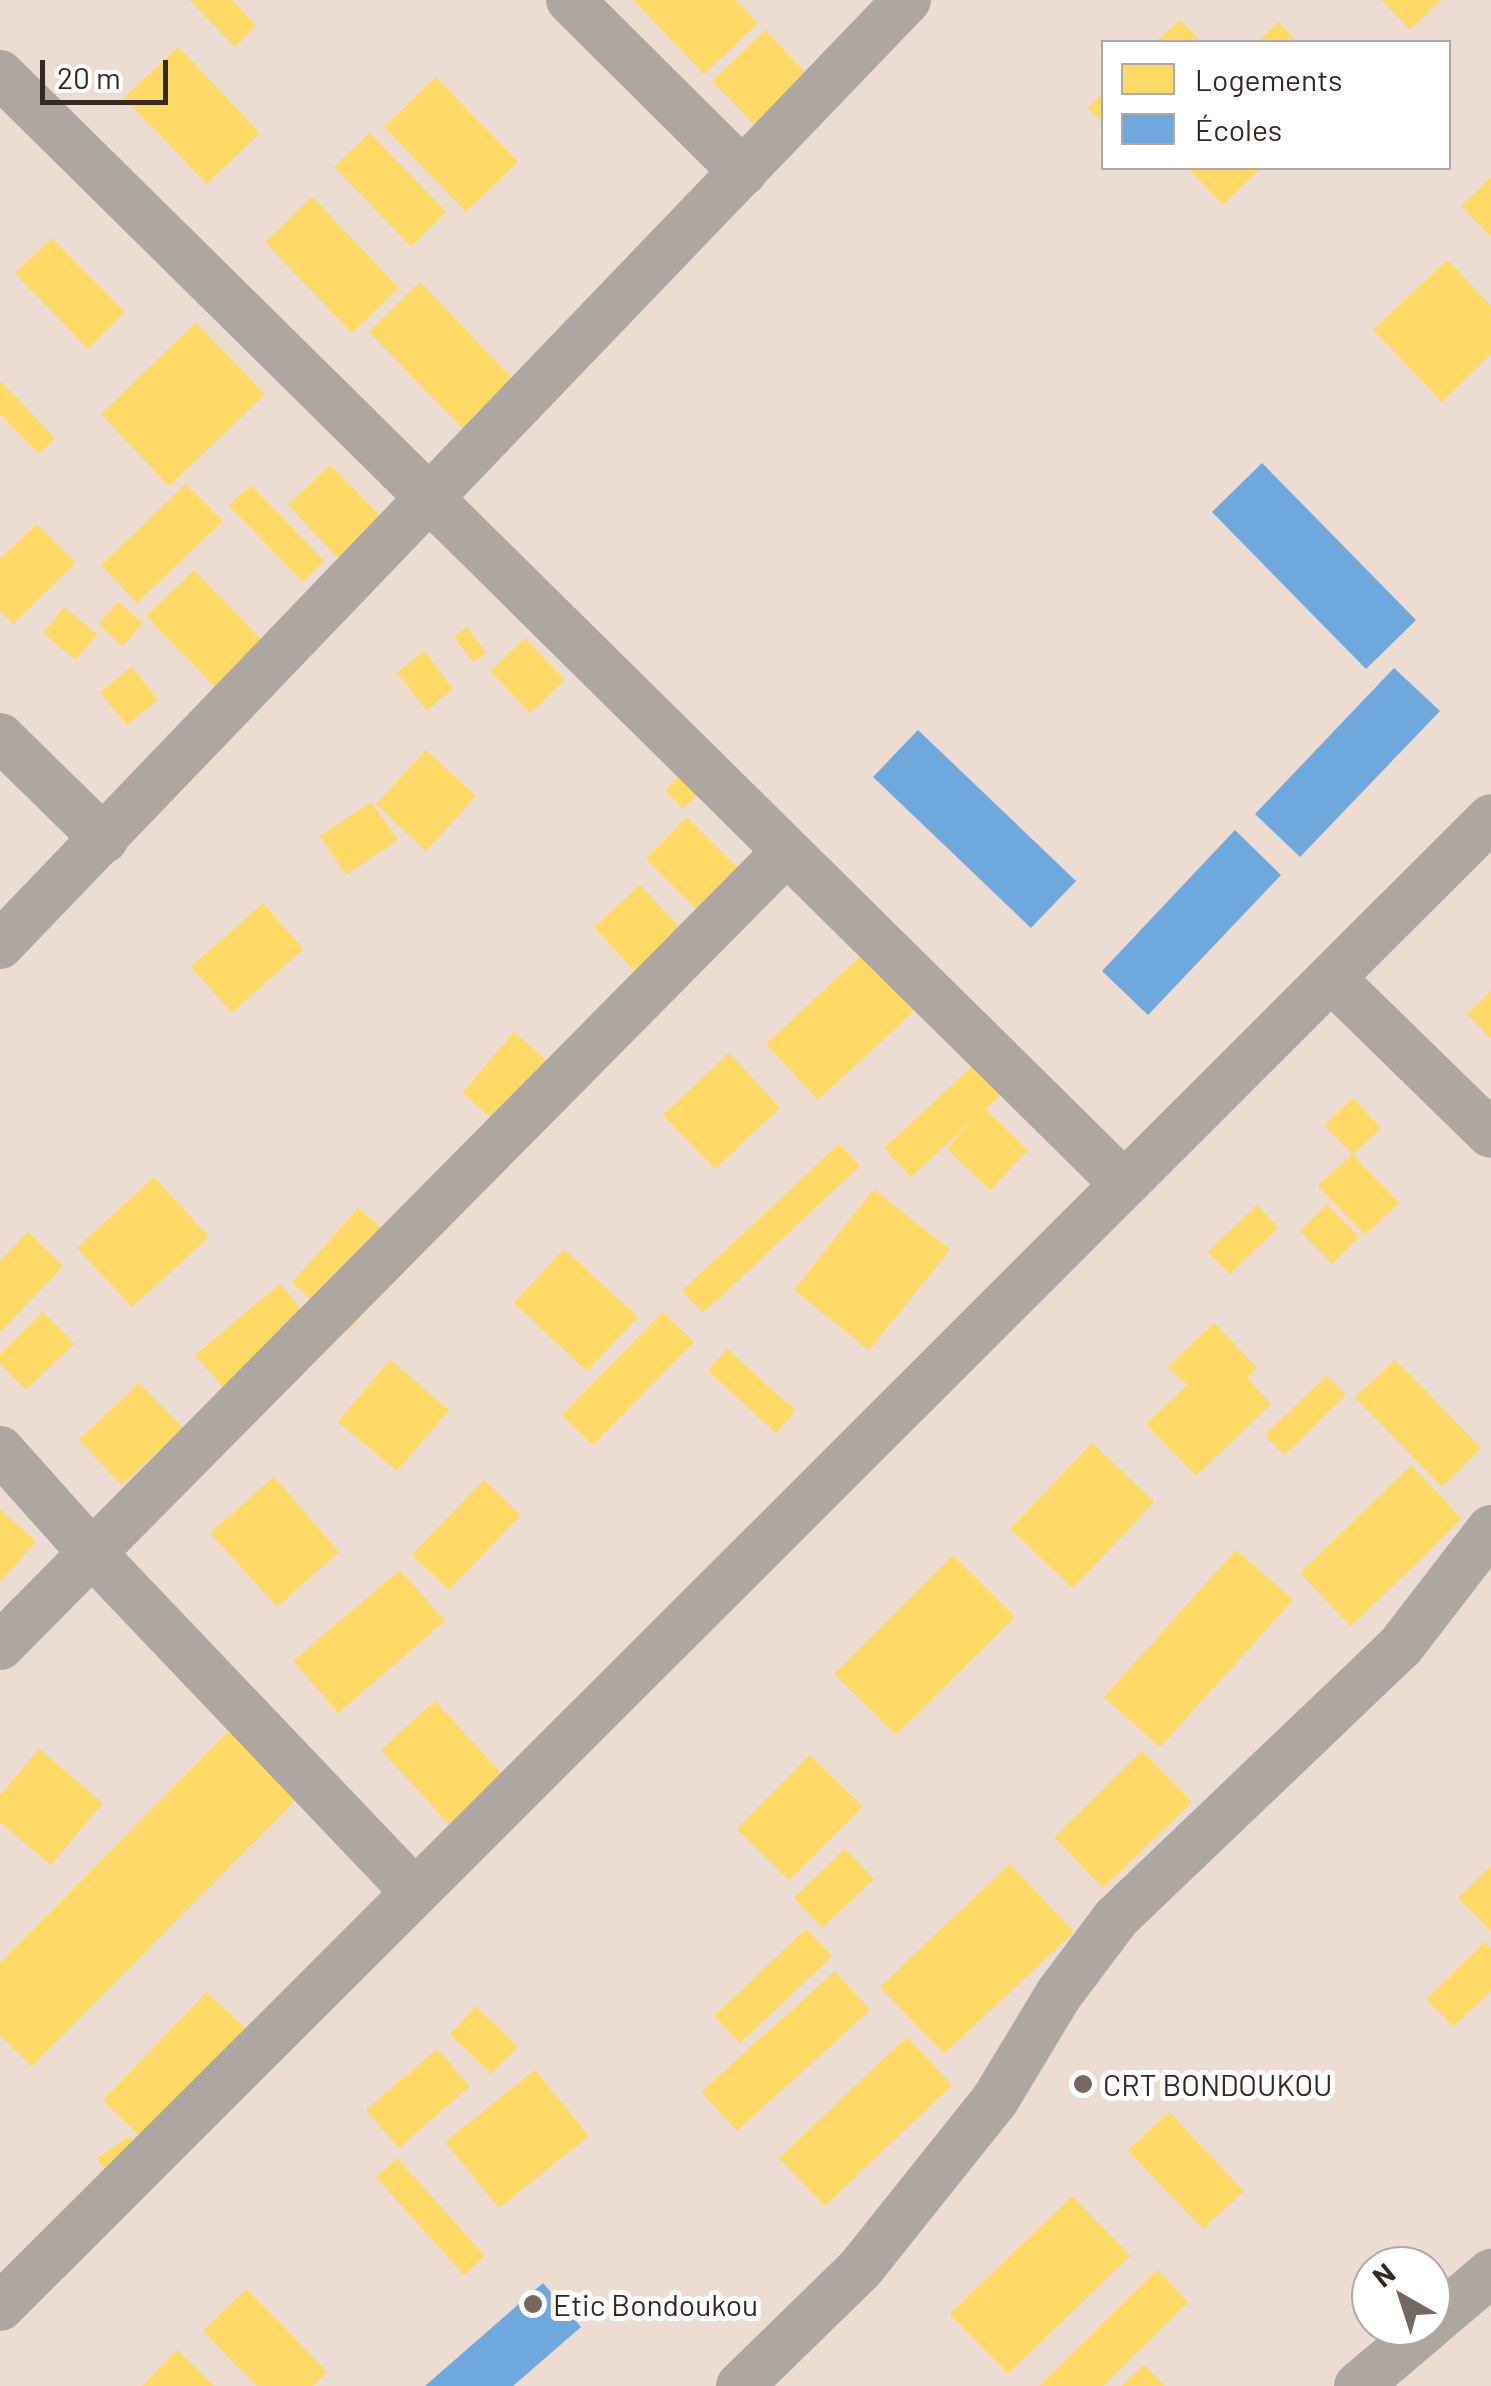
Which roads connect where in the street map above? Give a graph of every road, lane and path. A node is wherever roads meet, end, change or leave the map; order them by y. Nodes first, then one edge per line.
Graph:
1 (570, 0) edge
2 (907, 0) edge
3 (0, 74) edge
4 (743, 172) junction
5 (430, 498) junction
6 (0, 737) edge
7 (1491, 818) edge
8 (104, 839) junction
9 (786, 852) junction
10 (0, 945) edge
11 (1331, 978) junction
12 (1491, 1134) edge
13 (1124, 1184) junction
14 (0, 1450) edge
15 (1491, 1529) edge
16 (92, 1553) junction
17 (0, 1646) edge
18 (415, 1892) junction
19 (1491, 2273) edge
20 (0, 2306) edge
21 (1451, 2307) edge
22 (1405, 2346) edge
23 (740, 2386) edge
24 (1358, 2386) edge

1 - 4 street
2 - 4 street
3 - 5 street
4 - 5 street
5 - 8 street
5 - 9 street
6 - 8 street
7 - 11 street
8 - 10 street
9 - 13 street
9 - 16 street
11 - 12 street
11 - 13 street
13 - 18 street
14 - 16 street
15 - 23 street
16 - 17 street
16 - 18 street
18 - 20 street
19 - 21 street
22 - 24 street

